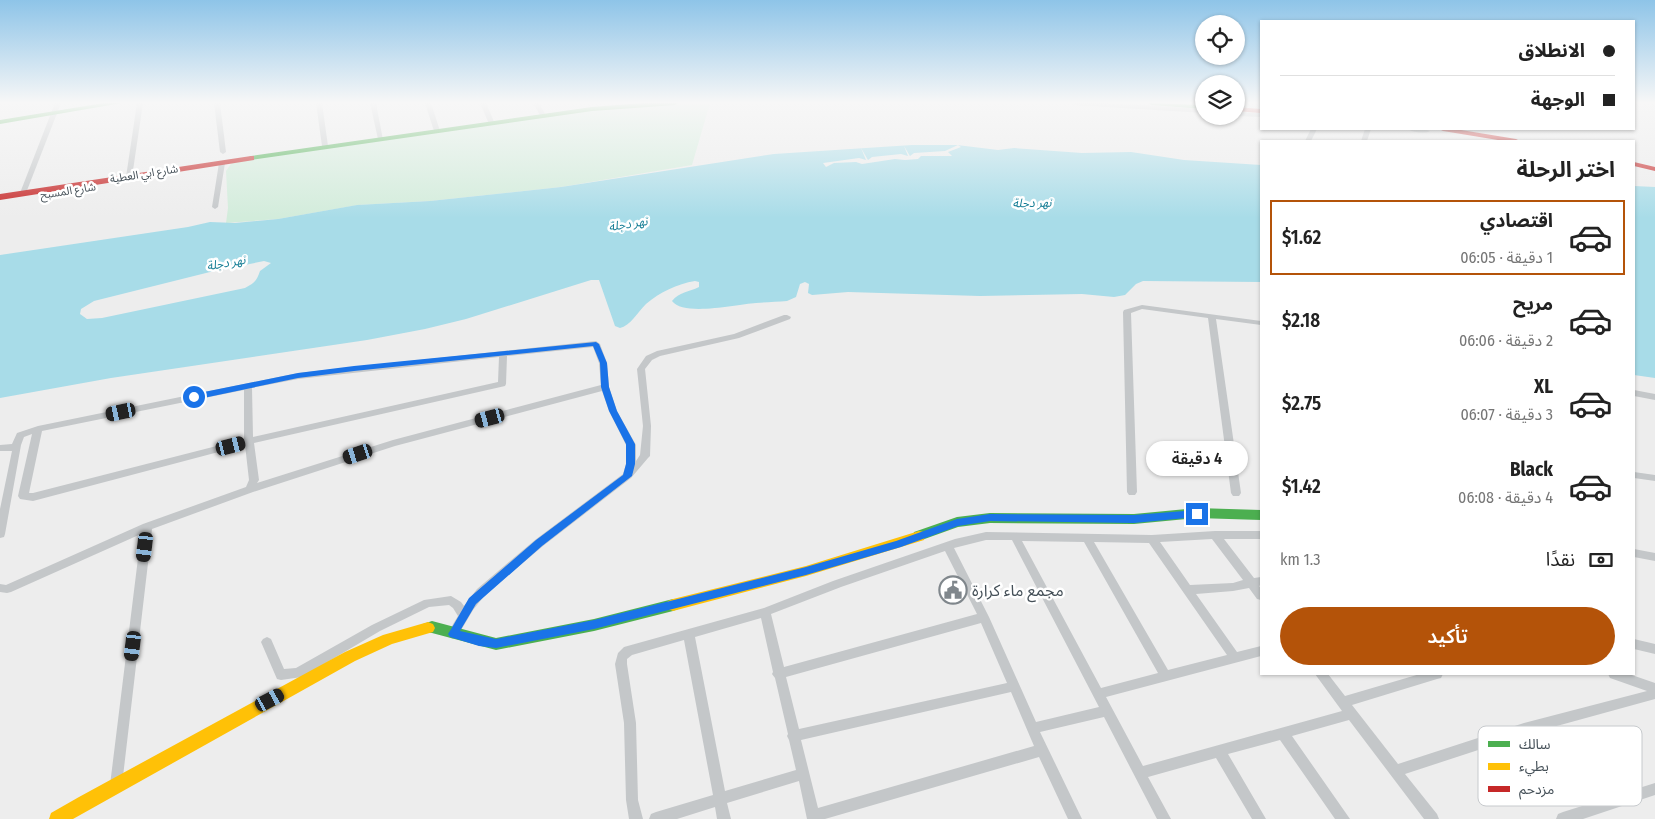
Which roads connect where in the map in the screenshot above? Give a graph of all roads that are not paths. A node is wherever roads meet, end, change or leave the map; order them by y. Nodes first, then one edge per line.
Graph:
1 (43, 141) edge
2 (136, 141) edge
3 (221, 141) edge
4 (324, 141) edge
5 (363, 141) edge
6 (325, 146) junction
7 (222, 157) junction
8 (1635, 163) edge
9 (1655, 167) edge
10 (132, 176) junction
11 (23, 193) junction
12 (0, 196) edge
13 (0, 202) edge
14 (215, 207) dead end
15 (1212, 316) junction
16 (787, 317) dead end
17 (1260, 323) edge
18 (503, 353) junction
19 (248, 386) junction
20 (605, 387) junction
21 (1635, 393) edge
22 (1655, 397) edge
23 (38, 430) junction
24 (249, 441) junction
25 (17, 446) junction
26 (0, 448) edge
27 (1635, 475) edge
28 (627, 476) junction
29 (1655, 478) edge
30 (250, 488) junction
31 (1132, 492) dead end
32 (1236, 493) dead end
33 (1260, 515) edge
34 (147, 527) junction
35 (0, 534) edge
36 (1215, 535) junction
37 (1260, 535) edge
38 (1015, 537) junction
39 (1087, 538) junction
40 (1152, 540) junction
41 (948, 546) junction
42 (1635, 552) edge
43 (1655, 556) edge
44 (1257, 582) edge
45 (0, 588) edge
46 (1187, 590) junction
47 (765, 612) junction
48 (463, 615) junction
49 (984, 617) junction
50 (453, 634) junction
51 (689, 635) junction
52 (267, 642) dead end
53 (1635, 644) edge
54 (1655, 649) edge
55 (1260, 651) edge
56 (1235, 658) junction
57 (778, 674) junction
58 (1322, 675) edge
59 (1434, 675) edge
60 (1617, 675) edge
61 (1166, 677) junction
62 (1015, 686) junction
63 (1655, 688) edge
64 (1098, 694) junction
65 (1655, 694) edge
66 (1342, 702) junction
67 (1107, 711) junction
68 (1352, 714) junction
69 (1535, 726) edge
70 (1033, 728) junction
71 (1283, 733) junction
72 (793, 736) junction
73 (1478, 744) edge
74 (1042, 750) junction
75 (1219, 751) junction
76 (1395, 771) junction
77 (1140, 773) junction
78 (802, 774) junction
79 (116, 785) junction
80 (1655, 789) edge
81 (1642, 793) edge
82 (720, 800) junction
83 (1603, 806) edge
84 (813, 818) edge
85 (57, 819) edge
86 (636, 819) edge
87 (656, 819) edge
88 (724, 819) edge
89 (1075, 819) edge
90 (1164, 819) edge
91 (1259, 819) edge
92 (1343, 819) edge
93 (1432, 819) edge
94 (1563, 819) edge

1 - 11 street
2 - 10 street
3 - 7 street
4 - 6 street
5 - 6 street, شارع ابي العطية
6 - 7 street, شارع ابي العطية
7 - 10 street, شارع ابي العطية
7 - 14 street
8 - 9 street
10 - 11 street, شارع ابي العطية
10 - 13 street, شارع المسبح
11 - 12 street, شارع ابي العطية
15 - 17 street
15 - 31 street
15 - 32 street
16 - 28 street
18 - 19 street
18 - 20 street
18 - 24 street
19 - 23 street
19 - 24 street
20 - 28 street
20 - 30 street
21 - 22 street
23 - 24 street
23 - 25 street
24 - 30 street
25 - 26 street
25 - 35 street
27 - 29 street
28 - 48 street
30 - 34 street
33 - 50 street
34 - 45 street
34 - 79 street
36 - 37 street
36 - 40 street
36 - 44 street
38 - 39 street
38 - 41 street
38 - 64 street
39 - 40 street
39 - 61 street
40 - 46 street
41 - 47 street
41 - 49 street
42 - 43 street
44 - 46 street
46 - 56 street
47 - 51 street
47 - 57 street
48 - 50 street
48 - 52 street
49 - 57 street
49 - 62 street
50 - 79 street
51 - 82 street
51 - 86 street
53 - 54 street
55 - 56 street
56 - 61 street
57 - 72 street
58 - 66 street
59 - 66 street
60 - 63 street
61 - 64 street
62 - 70 street
62 - 72 street
64 - 67 street
65 - 69 street
66 - 68 street
67 - 70 street
67 - 77 street
68 - 71 street
68 - 76 street
70 - 74 street
71 - 75 street
71 - 92 street
72 - 78 street
73 - 76 street
74 - 84 street
74 - 89 street
75 - 77 street
75 - 91 street
76 - 93 street
77 - 90 street
78 - 82 street
78 - 84 street
79 - 85 street
80 - 81 street
82 - 87 street
82 - 88 street
83 - 94 street

